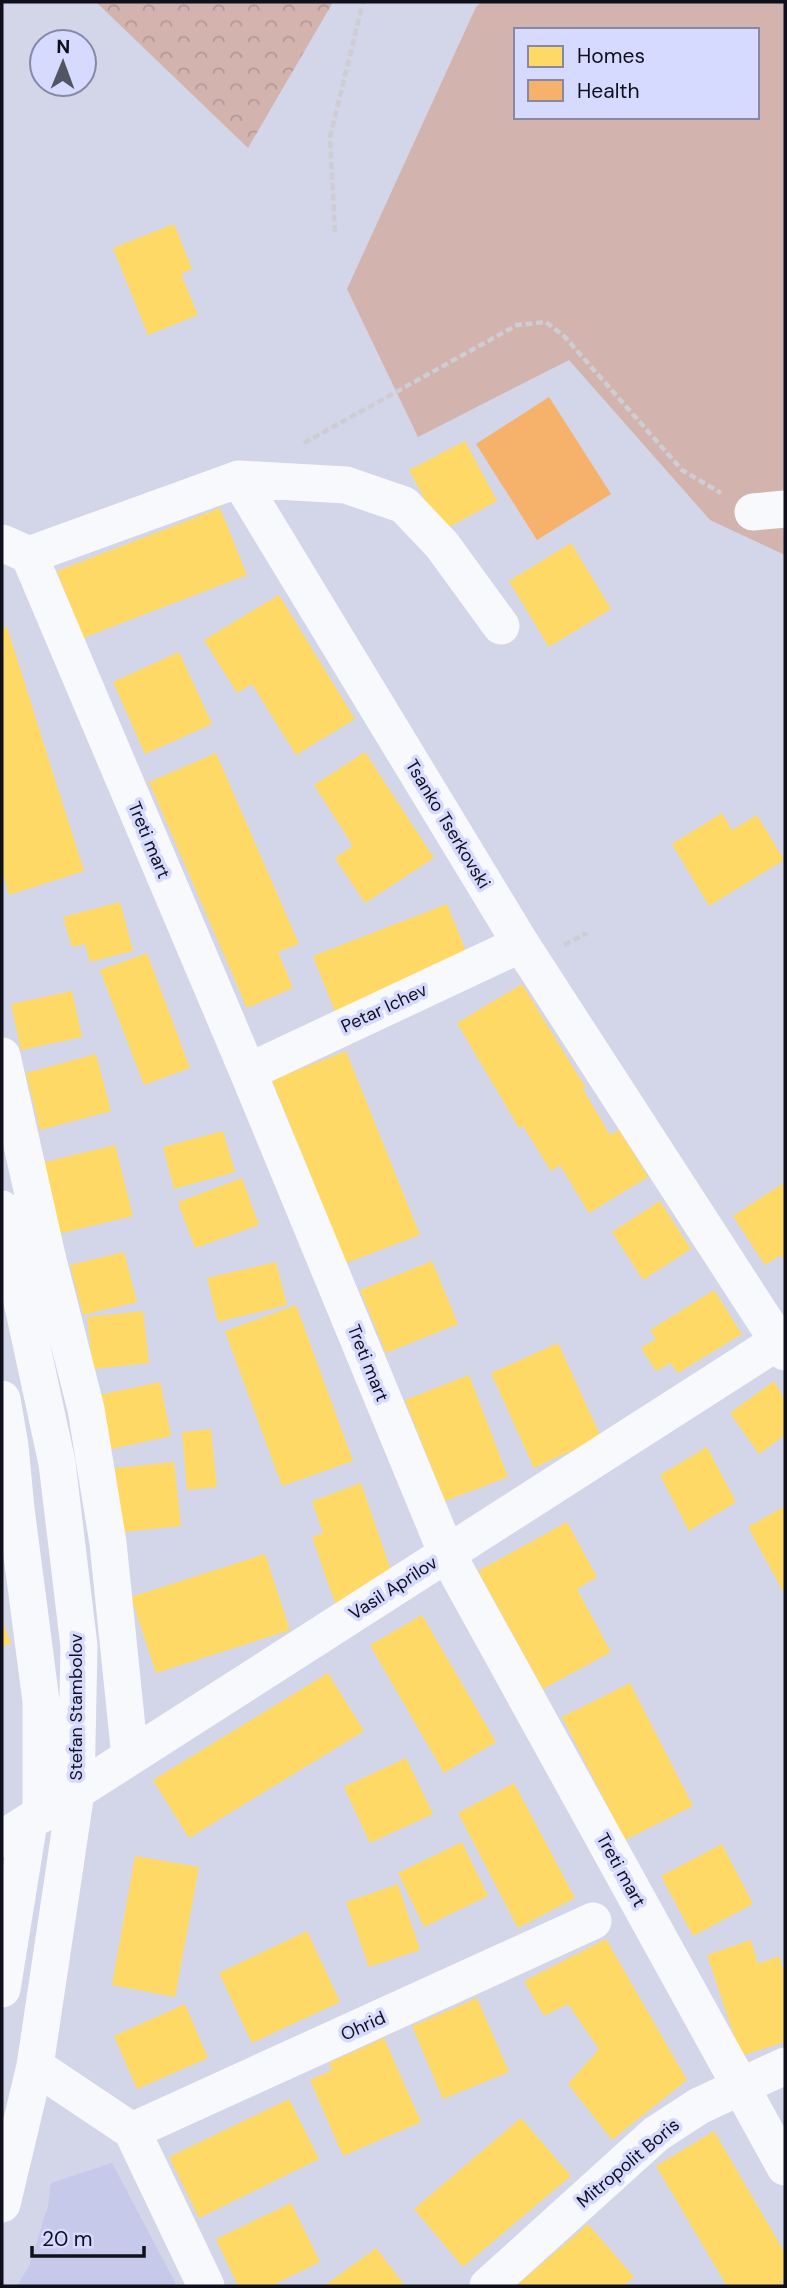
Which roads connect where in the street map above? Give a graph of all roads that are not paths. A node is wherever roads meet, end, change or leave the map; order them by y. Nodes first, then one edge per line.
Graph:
1 (239, 479) junction
2 (15, 549) edge
3 (501, 626) dead end
4 (521, 944) junction
5 (2, 1056) edge
6 (248, 1072) junction
7 (2, 1209) edge
8 (783, 1343) edge
9 (2, 1399) edge
10 (9, 1509) edge
11 (447, 1554) junction
12 (130, 1757) junction
13 (76, 1792) junction
14 (24, 1825) edge
15 (593, 1921) dead end
16 (2, 1989) edge
17 (36, 2066) junction
18 (785, 2066) edge
19 (740, 2085) junction
20 (132, 2131) junction
21 (785, 2167) edge
22 (2, 2204) edge
23 (206, 2286) edge
24 (488, 2286) edge

1 - 2 street
1 - 3 street
1 - 4 street, Tsanko Tserkovski
2 - 6 street, Treti mart
4 - 6 street, Petar Ichev
4 - 8 street, Tsanko Tserkovski
5 - 12 street
6 - 11 street, Treti mart
7 - 13 street, Stefan Stambolov
8 - 11 street, Vasil Aprilov
9 - 10 street
10 - 14 street
11 - 12 street, Vasil Aprilov
11 - 19 street, Treti mart
12 - 13 street, Vasil Aprilov
13 - 14 street, Vasil Aprilov
13 - 17 street, Stefan Stambolov
14 - 16 street
15 - 20 street, Ohrid
17 - 20 street
17 - 22 street, Stefan Stambolov
18 - 19 street, Mitropolit Boris
19 - 21 street, Treti mart
19 - 24 street, Mitropolit Boris
20 - 23 street

